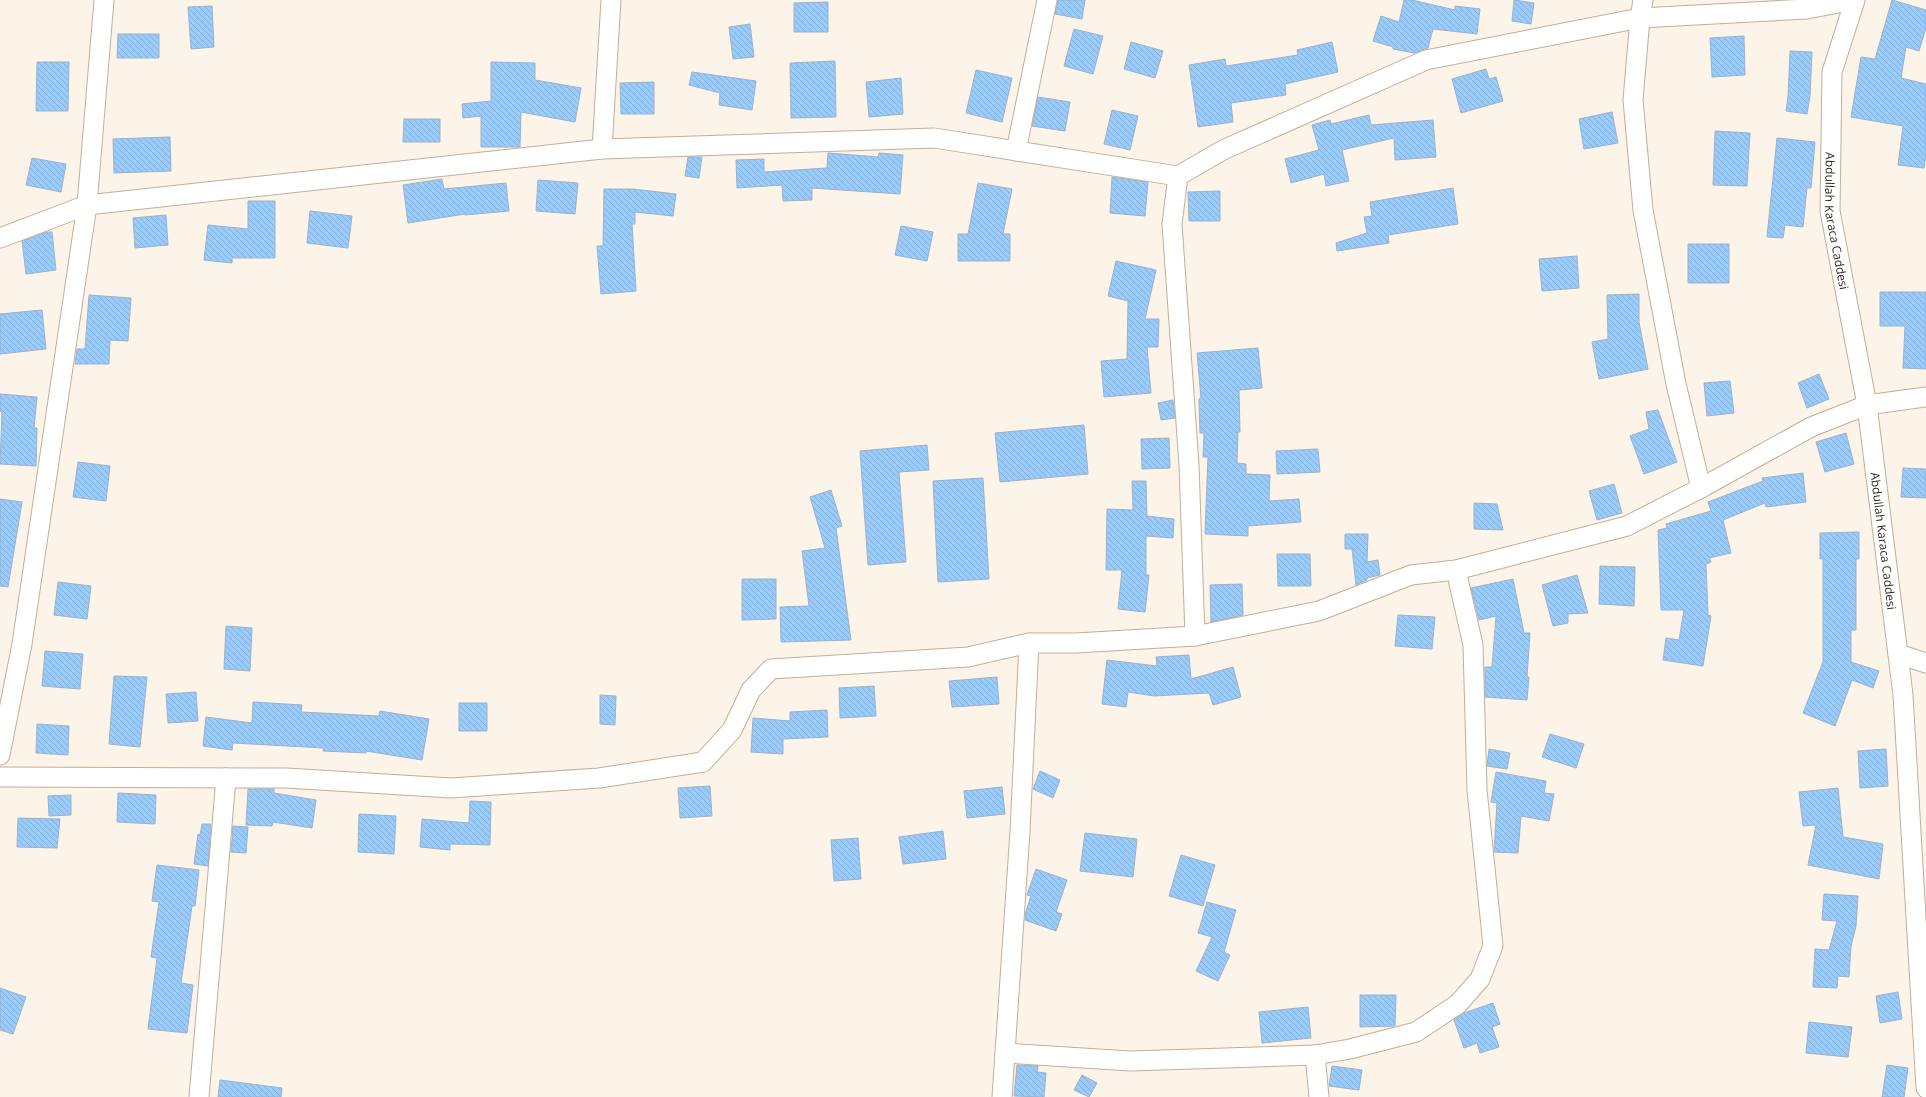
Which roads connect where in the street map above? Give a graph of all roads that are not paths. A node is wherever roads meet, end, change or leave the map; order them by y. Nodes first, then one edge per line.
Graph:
1 (104, 0) edge
2 (611, 0) edge
3 (1047, 0) edge
4 (1854, 0) edge
5 (1642, 9) edge
6 (602, 149) junction
7 (1016, 151) junction
8 (1178, 176) junction
9 (87, 205) junction
10 (0, 238) edge
11 (1926, 397) edge
12 (1867, 405) junction
13 (1701, 488) junction
14 (1456, 570) junction
15 (1195, 636) junction
16 (1029, 644) junction
17 (1898, 654) junction
18 (1926, 663) edge
19 (0, 755) edge
20 (0, 777) edge
21 (226, 778) junction
22 (1925, 1048) edge
23 (1005, 1052) junction
24 (1315, 1055) junction
25 (1926, 1088) edge
26 (199, 1097) edge
27 (1002, 1097) edge
28 (1319, 1097) edge

1 - 9 street
2 - 6 street
3 - 7 street
4 - 5 street
4 - 12 street, Abdullah Karaca Caddesi
5 - 8 street
5 - 13 street
6 - 7 street
6 - 9 street
7 - 8 street
8 - 15 street
9 - 10 street
9 - 19 street
11 - 12 street
12 - 13 street
12 - 17 street, Abdullah Karaca Caddesi
13 - 14 street
14 - 15 street
14 - 24 street
15 - 16 street
16 - 21 street
16 - 23 street
17 - 18 street
17 - 22 street, Abdullah Karaca Caddesi
20 - 21 street
21 - 26 street
22 - 25 street, Abdullah Karaca Caddesi
23 - 24 street
23 - 27 street
24 - 28 street

